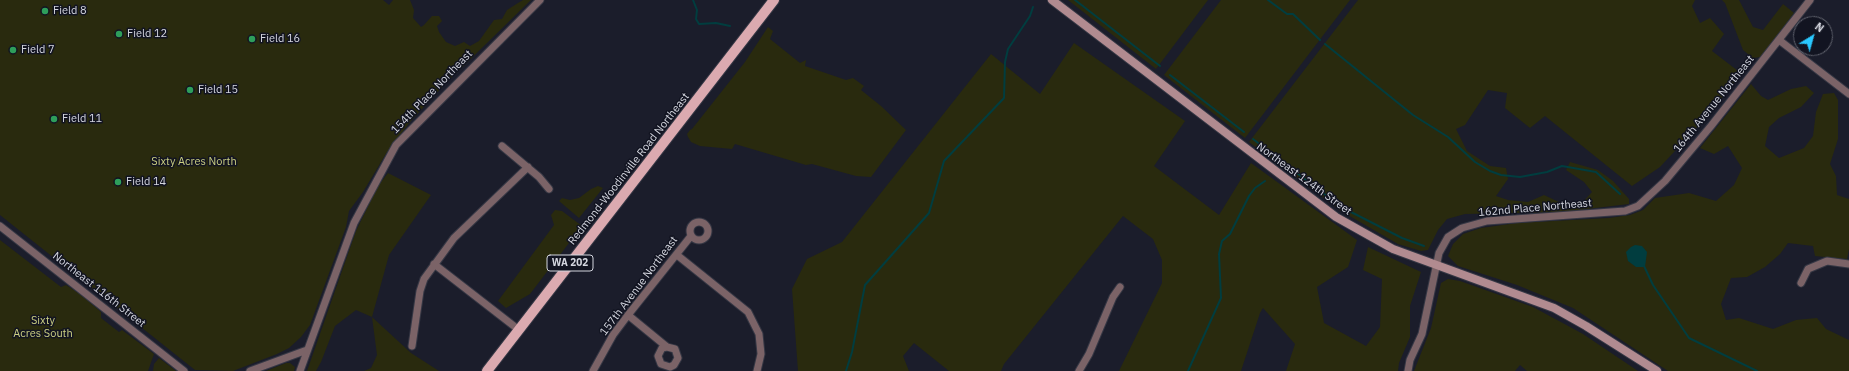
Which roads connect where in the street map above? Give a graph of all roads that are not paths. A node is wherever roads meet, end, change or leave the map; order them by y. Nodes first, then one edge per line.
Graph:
1 (540, 0) edge
2 (774, 0) edge
3 (1052, 0) edge
4 (1810, 0) edge
5 (1779, 40) junction
6 (1849, 94) edge
7 (502, 146) dead end
8 (528, 167) junction
9 (549, 189) dead end
10 (1625, 211) joint
11 (0, 226) edge
12 (691, 236) dead end
13 (676, 255) junction
14 (434, 264) junction
15 (1849, 264) edge
16 (1436, 265) junction
17 (1801, 283) dead end
18 (1120, 287) dead end
19 (628, 315) junction
20 (519, 330) junction
21 (412, 346) dead end
22 (667, 347) dead end
23 (307, 350) junction
24 (184, 371) edge
25 (250, 371) edge
26 (300, 371) edge
27 (487, 371) edge
28 (593, 371) edge
29 (757, 371) edge
30 (1079, 371) edge
31 (1408, 371) edge
32 (1657, 371) edge

1 - 23 street, 154th Place Northeast
2 - 20 main road, Redmond-Woodinville Road Northeast / WA 202
3 - 16 street, Northeast 124th Street
4 - 5 street, 164th Avenue Northeast
5 - 6 street
5 - 10 street, 164th Avenue Northeast
7 - 8 street
8 - 9 street
8 - 14 street
10 - 16 street, 162nd Place Northeast
11 - 24 street, Northeast 116th Street
12 - 13 street, 157th Avenue Northeast
13 - 19 street, 157th Avenue Northeast
13 - 29 street
14 - 20 street
14 - 21 street
15 - 17 street
16 - 31 street, 162nd Place Northeast
16 - 32 street, Northeast 124th Street
18 - 30 street
19 - 22 street
19 - 28 street, 157th Avenue Northeast
20 - 27 main road, Redmond-Woodinville Road Northeast / WA 202
23 - 25 street
23 - 26 street, 154th Place Northeast

